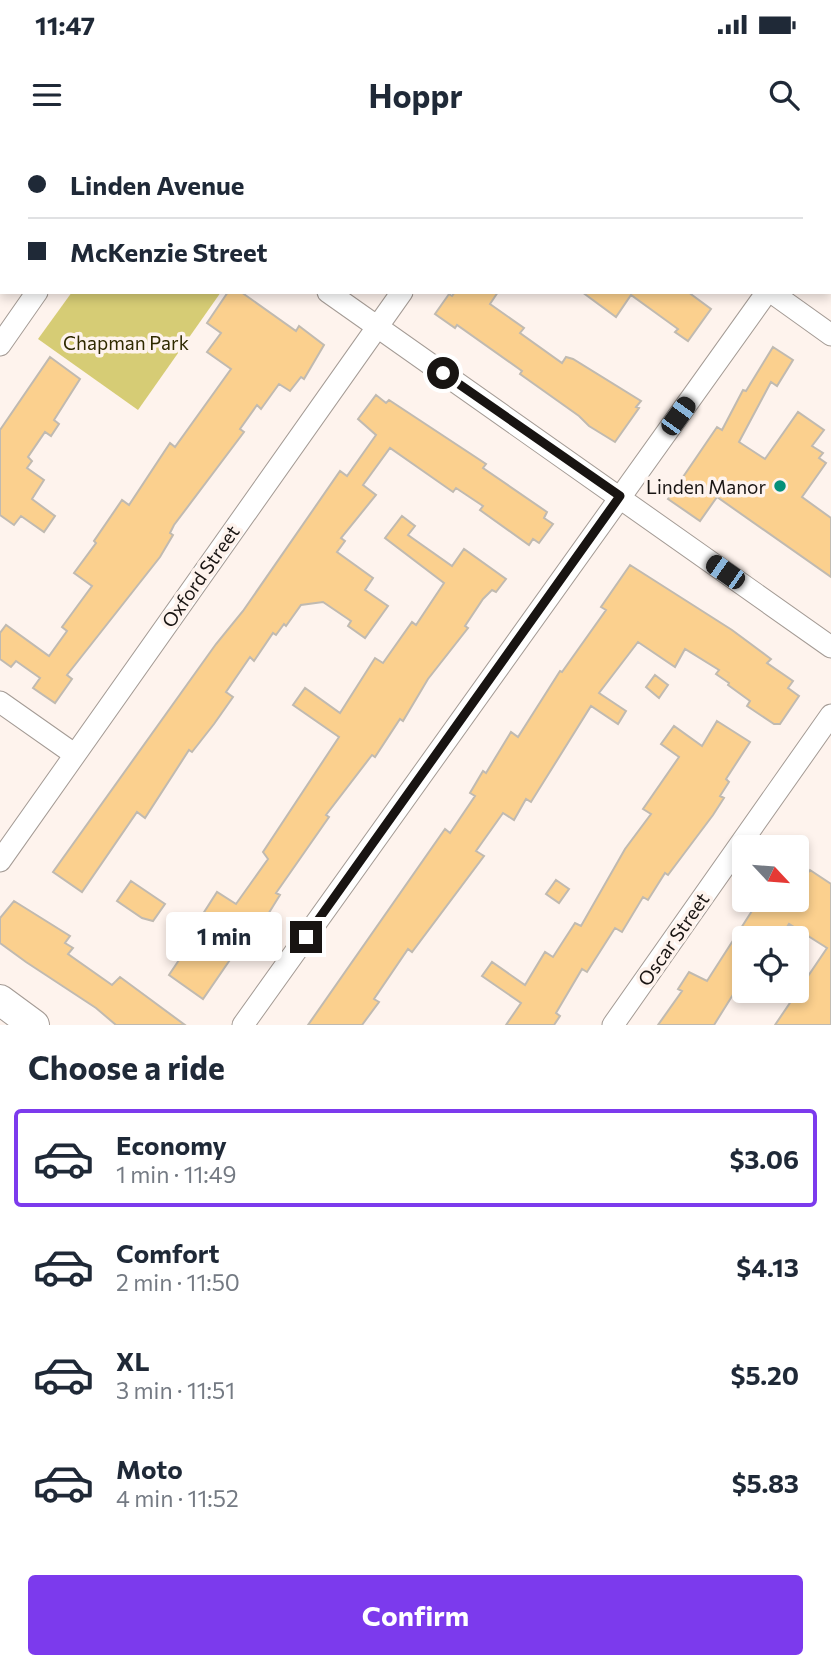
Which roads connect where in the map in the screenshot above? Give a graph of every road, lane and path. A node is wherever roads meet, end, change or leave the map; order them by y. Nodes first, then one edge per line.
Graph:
1 (36, 294) edge
2 (331, 294) edge
3 (401, 294) edge
4 (768, 294) edge
5 (772, 294) edge
6 (377, 327) junction
7 (831, 335) edge
8 (0, 345) edge
9 (620, 496) junction
10 (831, 647) edge
11 (0, 702) edge
12 (831, 715) edge
13 (74, 754) junction
14 (0, 861) edge
15 (0, 1000) edge
16 (34, 1025) edge
17 (243, 1025) edge
18 (613, 1025) edge

1 - 8 street
2 - 6 street
3 - 6 street, Oxford Street
4 - 9 street
5 - 7 street
6 - 9 street
6 - 13 street, Oxford Street
9 - 10 street
9 - 17 street
11 - 13 street
12 - 18 street, Oscar Street
13 - 14 street, Oxford Street
15 - 16 street

